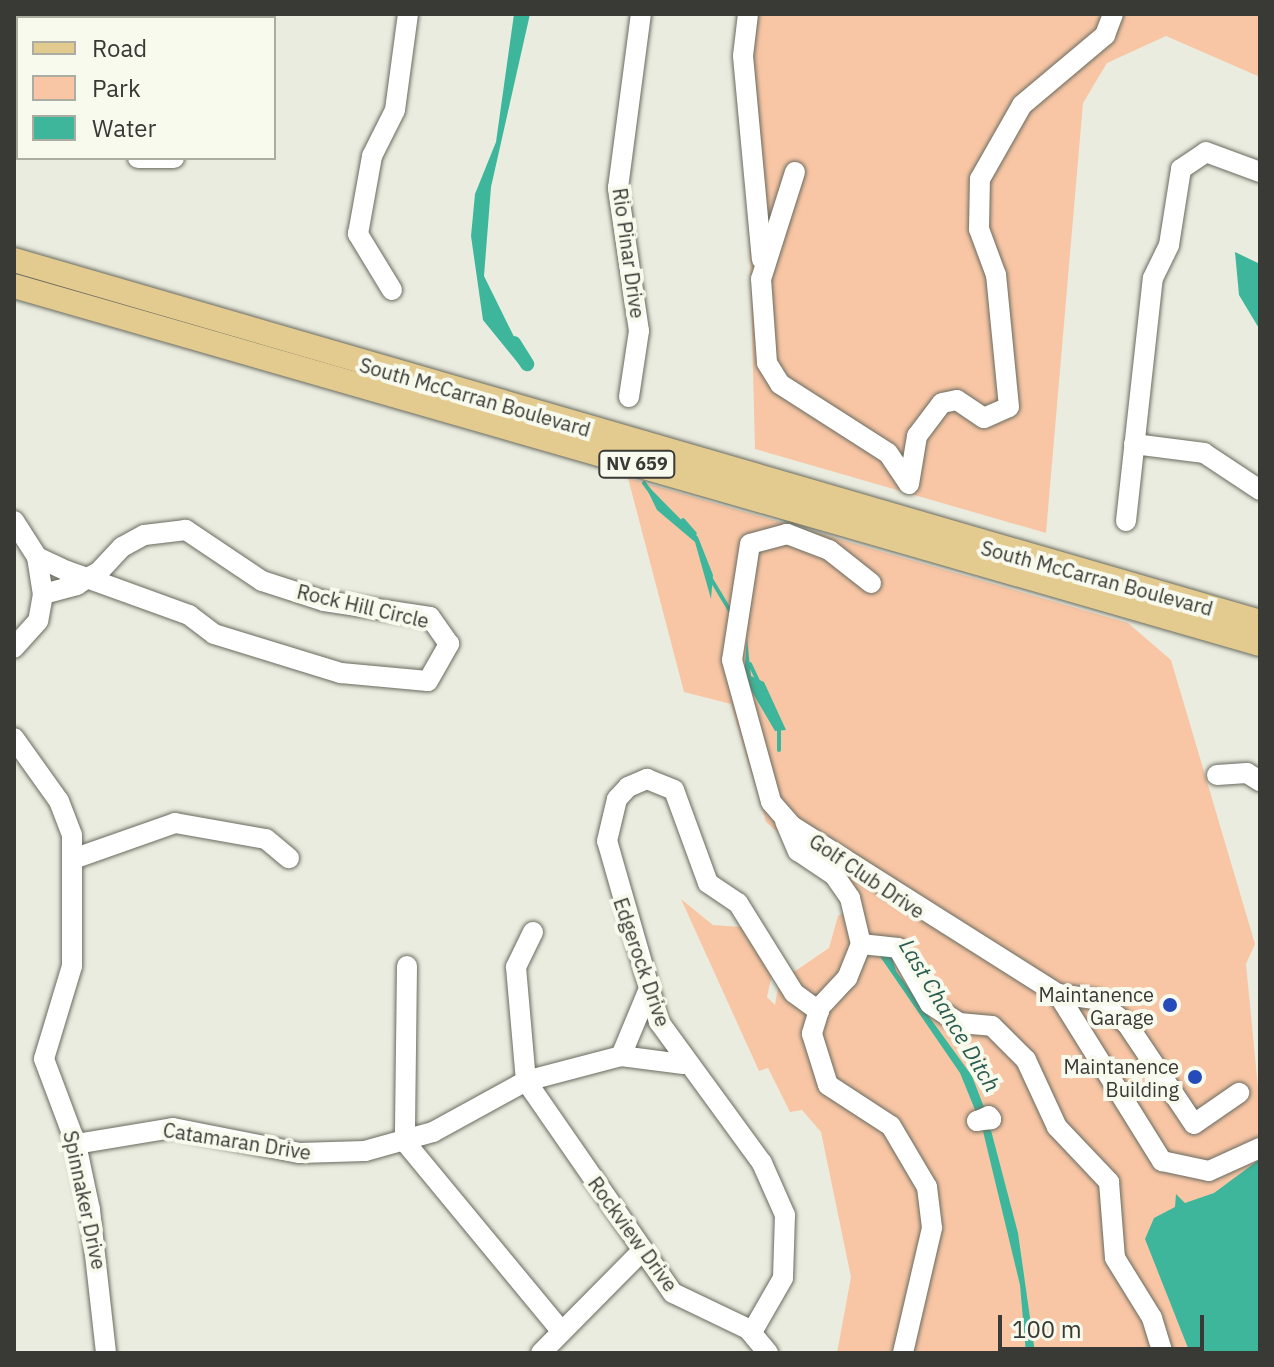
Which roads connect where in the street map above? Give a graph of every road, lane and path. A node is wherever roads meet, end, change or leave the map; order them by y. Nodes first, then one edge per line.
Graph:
1 (408, 14) edge
2 (641, 14) edge
3 (748, 14) edge
4 (1113, 14) edge
5 (795, 172) dead end
6 (1260, 172) edge
7 (14, 260) edge
8 (761, 279) junction
9 (14, 286) edge
10 (392, 290) dead end
11 (629, 397) dead end
12 (1134, 444) junction
13 (1260, 490) edge
14 (14, 521) edge
15 (1126, 521) dead end
16 (37, 557) junction
17 (87, 578) junction
18 (871, 583) dead end
19 (43, 594) junction
20 (1260, 622) edge
21 (1260, 644) edge
22 (14, 648) edge
23 (14, 738) edge
24 (1217, 775) dead end
25 (1260, 781) edge
26 (784, 818) junction
27 (289, 858) dead end
28 (73, 859) junction
29 (533, 932) dead end
30 (874, 946) junction
31 (407, 966) dead end
32 (649, 990) junction
33 (1058, 994) junction
34 (819, 1011) junction
35 (621, 1056) junction
36 (683, 1064) junction
37 (526, 1081) junction
38 (1239, 1093) dead end
39 (405, 1142) junction
40 (76, 1144) junction
41 (1260, 1148) edge
42 (641, 1252) junction
43 (562, 1332) junction
44 (752, 1332) junction
45 (106, 1353) edge
46 (541, 1353) edge
47 (768, 1353) edge
48 (903, 1353) edge
49 (1163, 1353) edge

1 - 10 street
2 - 11 street, Rio Pinar Drive
3 - 8 street
4 - 8 street
5 - 8 street
6 - 12 street
7 - 20 main road, South McCarran Boulevard / NV 659
9 - 21 main road, South McCarran Boulevard / NV 659
12 - 13 street
12 - 15 street
14 - 16 street
16 - 17 street, Rock Hill Circle
16 - 19 street
17 - 17 street, Rock Hill Circle
17 - 19 street, Rock Hill Circle
18 - 26 street, Golf Club Drive
19 - 22 street
23 - 28 street, Spinnaker Drive
24 - 25 street
26 - 30 street
26 - 33 street, Golf Club Drive
27 - 28 street
28 - 40 street, Spinnaker Drive
29 - 37 street
30 - 34 street
30 - 49 street
31 - 39 street
32 - 34 street, Edgerock Drive
32 - 35 street
32 - 36 street, Edgerock Drive
33 - 38 street
33 - 41 street, Golf Club Drive
34 - 48 street
35 - 36 street, Catamaran Drive
35 - 37 street, Catamaran Drive
36 - 44 street, Edgerock Drive
37 - 39 street, Catamaran Drive
37 - 42 street, Rockview Drive
39 - 40 street, Catamaran Drive
39 - 43 street
40 - 45 street, Spinnaker Drive
42 - 43 street
42 - 44 street, Rockview Drive
43 - 46 street
44 - 47 street, Rockview Drive

